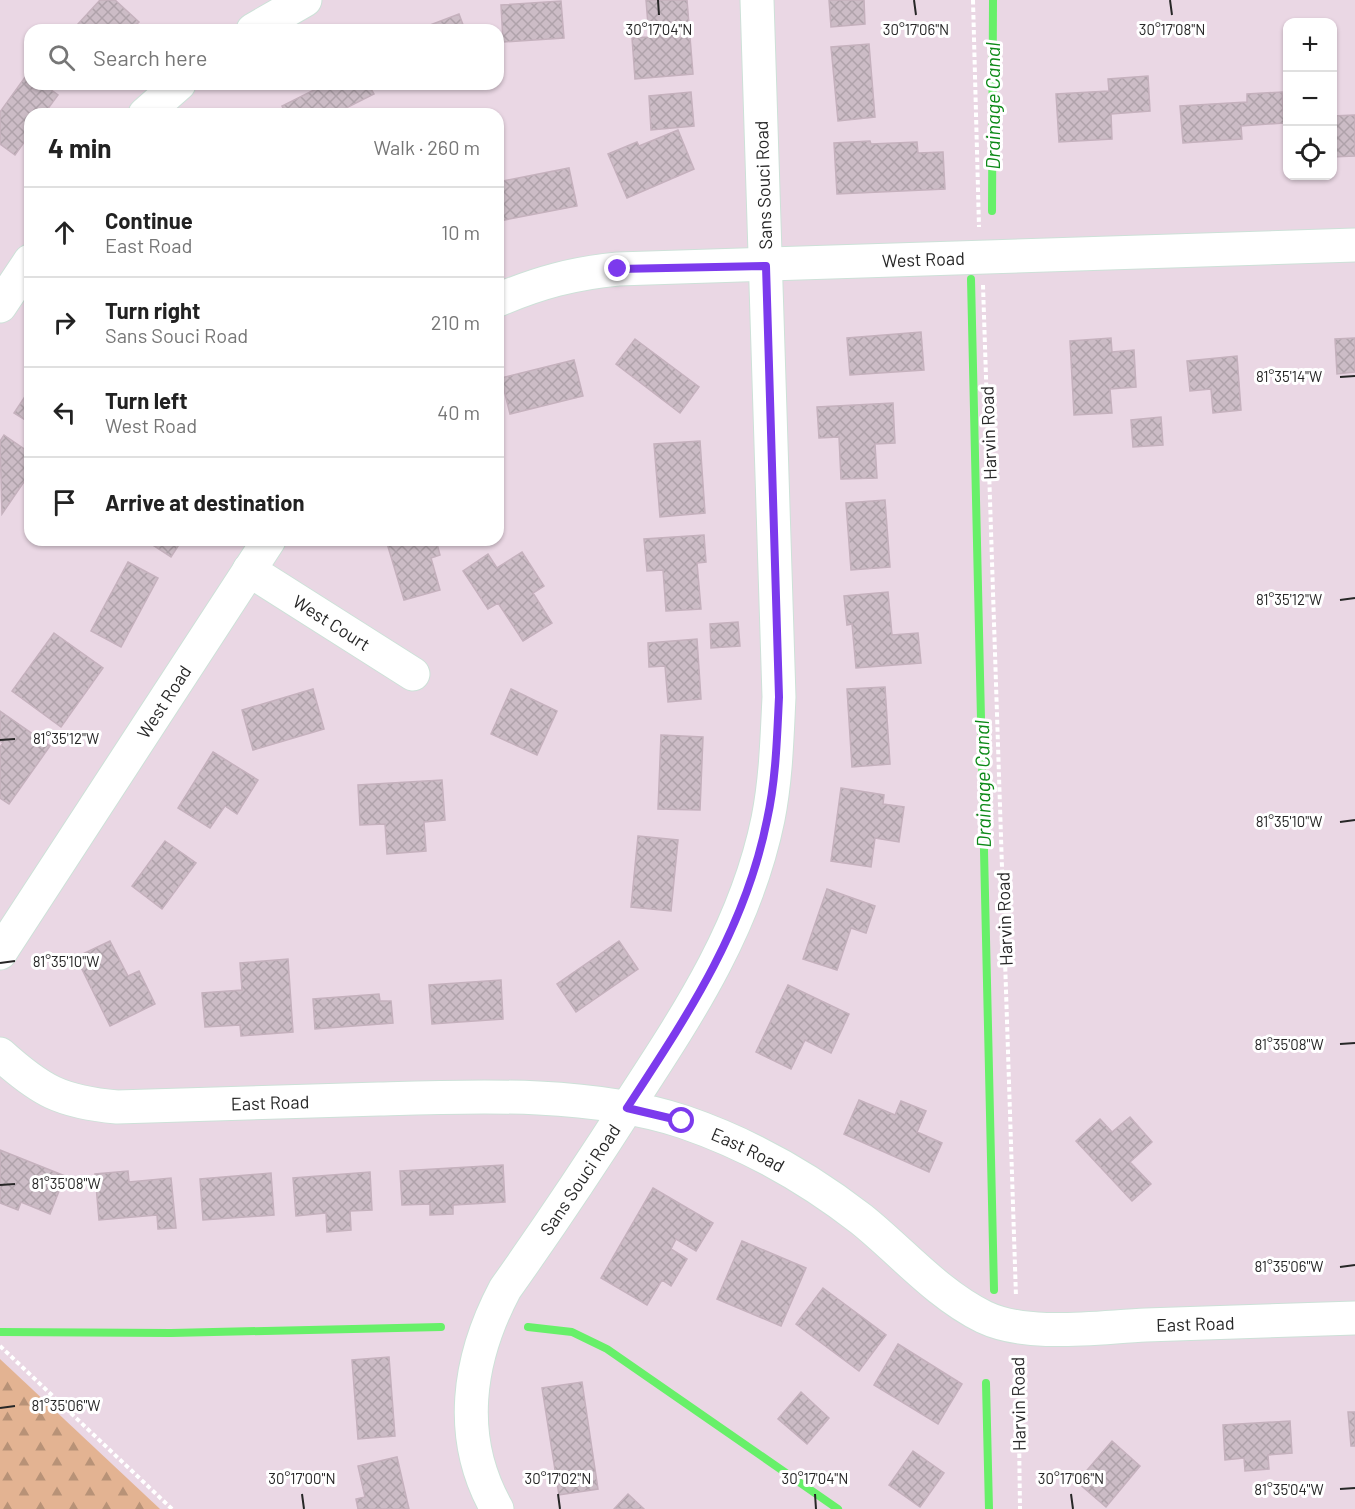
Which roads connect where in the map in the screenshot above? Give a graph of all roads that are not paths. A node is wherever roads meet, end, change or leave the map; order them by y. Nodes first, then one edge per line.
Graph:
1 (305, 0) edge
2 (757, 0) edge
3 (263, 24) edge
4 (172, 90) edge
5 (152, 108) edge
6 (1355, 245) edge
7 (766, 266) junction
8 (24, 270) edge
9 (504, 297) edge
10 (0, 306) edge
11 (265, 546) edge
12 (249, 570) junction
13 (413, 674) dead end
14 (0, 953) edge
15 (0, 1054) edge
16 (627, 1108) junction
17 (1355, 1318) edge
18 (496, 1509) edge

1 - 3 street
2 - 7 street, Sans Souci Road
4 - 5 street
6 - 7 street, West Road
7 - 9 street, West Road
7 - 16 street, Sans Souci Road
8 - 10 street
11 - 12 street, West Road
12 - 13 street, West Court
12 - 14 street, West Road
15 - 16 street, East Road
16 - 17 street, East Road
16 - 18 street, Sans Souci Road

